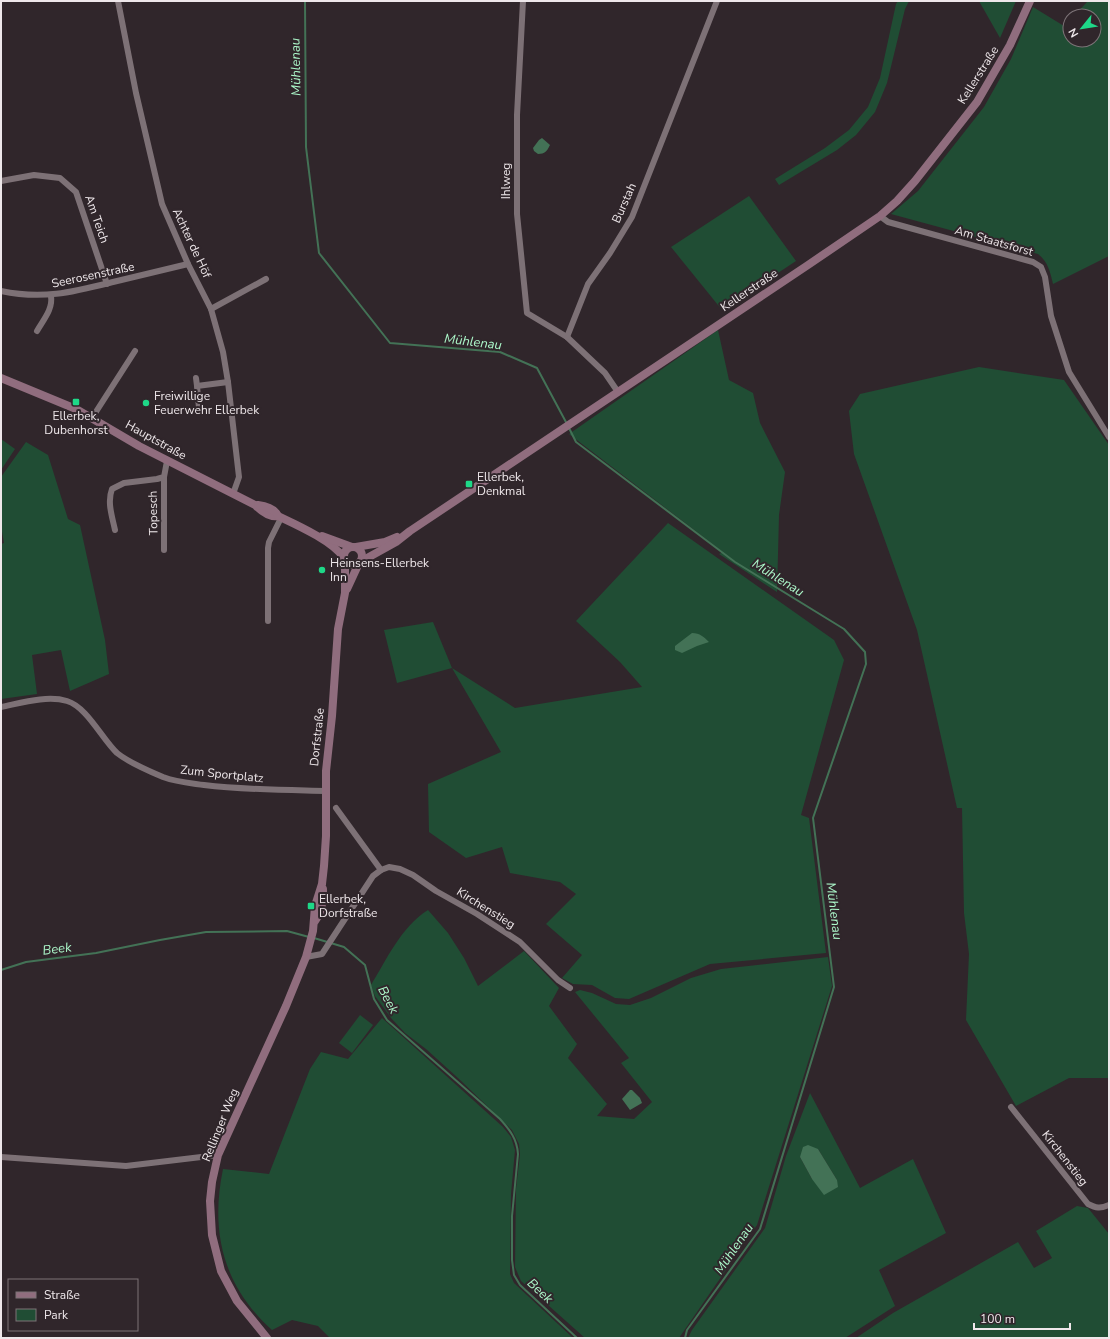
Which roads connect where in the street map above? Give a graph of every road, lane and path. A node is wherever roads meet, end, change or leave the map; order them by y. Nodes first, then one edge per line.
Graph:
1 (118, 1) edge
2 (523, 1) edge
3 (717, 1) edge
4 (1030, 1) edge
5 (1, 181) edge
6 (880, 216) junction
7 (188, 264) junction
8 (266, 279) dead end
9 (107, 284) junction
10 (1, 291) edge
11 (51, 296) junction
12 (211, 309) junction
13 (37, 331) dead end
14 (567, 337) junction
15 (135, 350) dead end
16 (1, 378) edge
17 (196, 378) dead end
18 (228, 382) junction
19 (197, 386) junction
20 (618, 392) junction
21 (199, 408) dead end
22 (92, 418) junction
23 (1109, 437) edge
24 (167, 461) junction
25 (164, 477) junction
26 (233, 494) junction
27 (280, 517) junction
28 (114, 530) dead end
29 (306, 530) junction
30 (410, 531) junction
31 (354, 547) junction
32 (164, 550) dead end
33 (345, 560) junction
34 (360, 563) junction
35 (345, 593) junction
36 (268, 621) dead end
37 (1, 707) edge
38 (326, 791) junction
39 (336, 808) dead end
40 (381, 870) junction
41 (310, 942) joint
42 (306, 957) junction
43 (570, 988) dead end
44 (1011, 1107) dead end
45 (218, 1155) junction
46 (1, 1157) edge
47 (1109, 1205) edge
48 (267, 1338) edge

1 - 7 street, Achter de Höf
2 - 14 street, Ihlweg
3 - 14 street, Burstah
4 - 6 main road, Kellerstraße
5 - 9 street, Am Teich
6 - 20 main road, Kellerstraße
6 - 23 street, Am Staatsforst
7 - 9 street, Seerosenstraße
7 - 12 street, Achter de Höf
8 - 12 street
9 - 11 street, Seerosenstraße
10 - 11 street, Seerosenstraße
11 - 13 street
12 - 18 street, Achter de Höf
14 - 20 street
15 - 22 street
16 - 22 main road, Hauptstraße
17 - 19 street
18 - 19 street
18 - 26 street, Achter de Höf
19 - 21 street
20 - 30 main road, Kellerstraße
22 - 24 main road, Hauptstraße
24 - 25 street, Topesch
24 - 26 main road, Hauptstraße
25 - 28 street, Topesch
25 - 32 street, Topesch
26 - 27 main road, Hauptstraße
27 - 29 main road, Hauptstraße
27 - 36 street
29 - 31 main road, Hauptstraße
29 - 33 main road, Hauptstraße
30 - 31 main road, Kellerstraße
30 - 34 main road, Kellerstraße
31 - 33 main road
31 - 34 main road
33 - 34 main road
33 - 35 main road, Dorfstraße
34 - 35 main road, Dorfstraße
35 - 38 main road, Dorfstraße
37 - 38 street, Zum Sportplatz
38 - 41 main road, Dorfstraße
39 - 40 street
40 - 42 street
40 - 43 street, Kirchenstieg
41 - 42 main road, Rellinger Weg
42 - 45 main road, Rellinger Weg
44 - 47 street, Kirchenstieg
45 - 46 street
45 - 48 main road, Rellinger Weg

